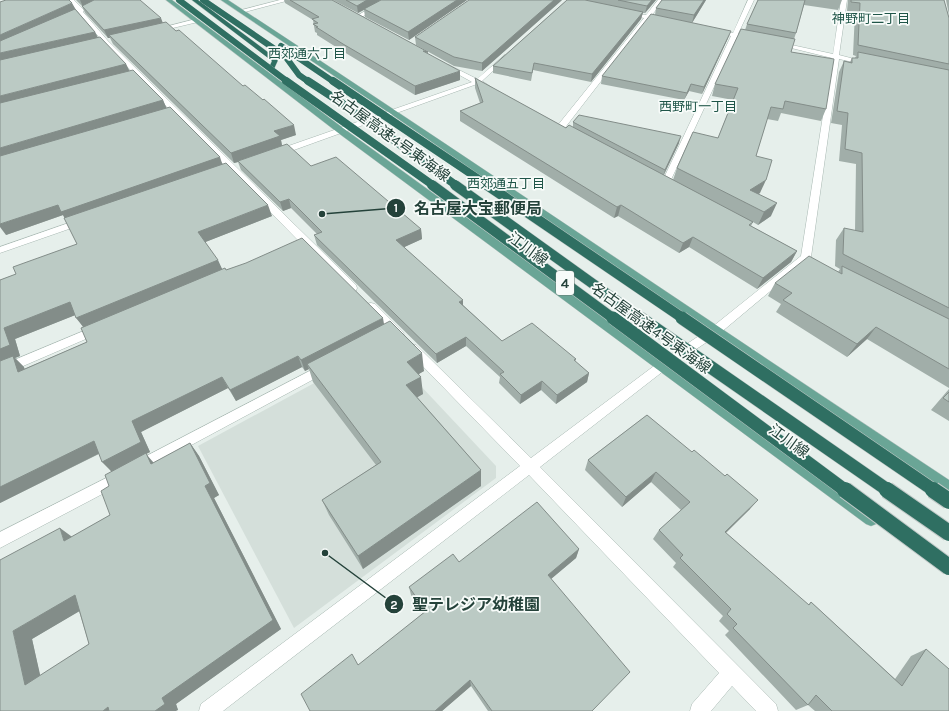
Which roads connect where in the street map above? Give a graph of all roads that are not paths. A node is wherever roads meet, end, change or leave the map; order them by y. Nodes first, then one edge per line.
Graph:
1 (71, 0) edge
2 (169, 0) edge
3 (179, 0) edge
4 (195, 0) edge
5 (203, 0) edge
6 (212, 0) edge
7 (224, 0) edge
8 (287, 0) edge
9 (388, 0) edge
10 (661, 0) edge
11 (751, 0) edge
12 (844, 0) edge
13 (241, 11) junction
14 (619, 11) edge
15 (358, 17) edge
16 (648, 17) junction
17 (196, 21) junction
18 (669, 21) edge
19 (705, 29) edge
20 (151, 31) edge
21 (734, 35) junction
22 (758, 40) edge
23 (773, 43) edge
24 (511, 52) edge
25 (836, 56) junction
26 (436, 60) edge
27 (874, 64) edge
28 (271, 70) junction
29 (477, 82) junction
30 (498, 93) edge
31 (394, 112) junction
32 (561, 127) edge
33 (340, 130) junction
34 (269, 156) edge
35 (666, 182) edge
36 (90, 219) edge
37 (306, 242) junction
38 (291, 248) edge
39 (0, 250) edge
40 (109, 325) edge
41 (395, 331) junction
42 (714, 331) junction
43 (381, 339) edge
44 (339, 361) edge
45 (662, 366) junction
46 (0, 371) edge
47 (531, 467) junction
48 (949, 488) edge
49 (949, 502) edge
50 (949, 533) edge
51 (0, 540) edge
52 (949, 567) edge
53 (949, 577) edge
54 (732, 673) junction
55 (208, 711) edge
56 (699, 711) edge
57 (769, 711) edge

1 - 37 street
2 - 17 main road, 江川線
3 - 28 highway, 名古屋高速4号東海線 / 4, bridge
4 - 28 highway
5 - 50 highway, bridge
6 - 49 highway, 名古屋高速4号東海線 / 4, bridge
7 - 13 main road
8 - 13 street
9 - 15 street
10 - 16 street
11 - 21 street
12 - 25 street
13 - 31 main road
14 - 16 street
16 - 18 street
16 - 32 street
17 - 20 street
17 - 33 main road, 江川線
19 - 21 street
21 - 22 street
21 - 35 street
23 - 25 street
24 - 29 street
25 - 27 street
25 - 42 street
26 - 29 street
28 - 52 highway, 名古屋高速4号東海線 / 4, bridge
29 - 30 street
29 - 31 street
31 - 33 street
31 - 42 main road
33 - 34 street
33 - 45 main road, 江川線
36 - 39 street
37 - 38 street
37 - 41 street
40 - 46 street
41 - 43 street
41 - 47 street
42 - 45 street
42 - 48 main road
44 - 51 street
45 - 47 street
45 - 53 main road, 江川線
47 - 54 street
47 - 55 street
54 - 56 street
54 - 57 street

